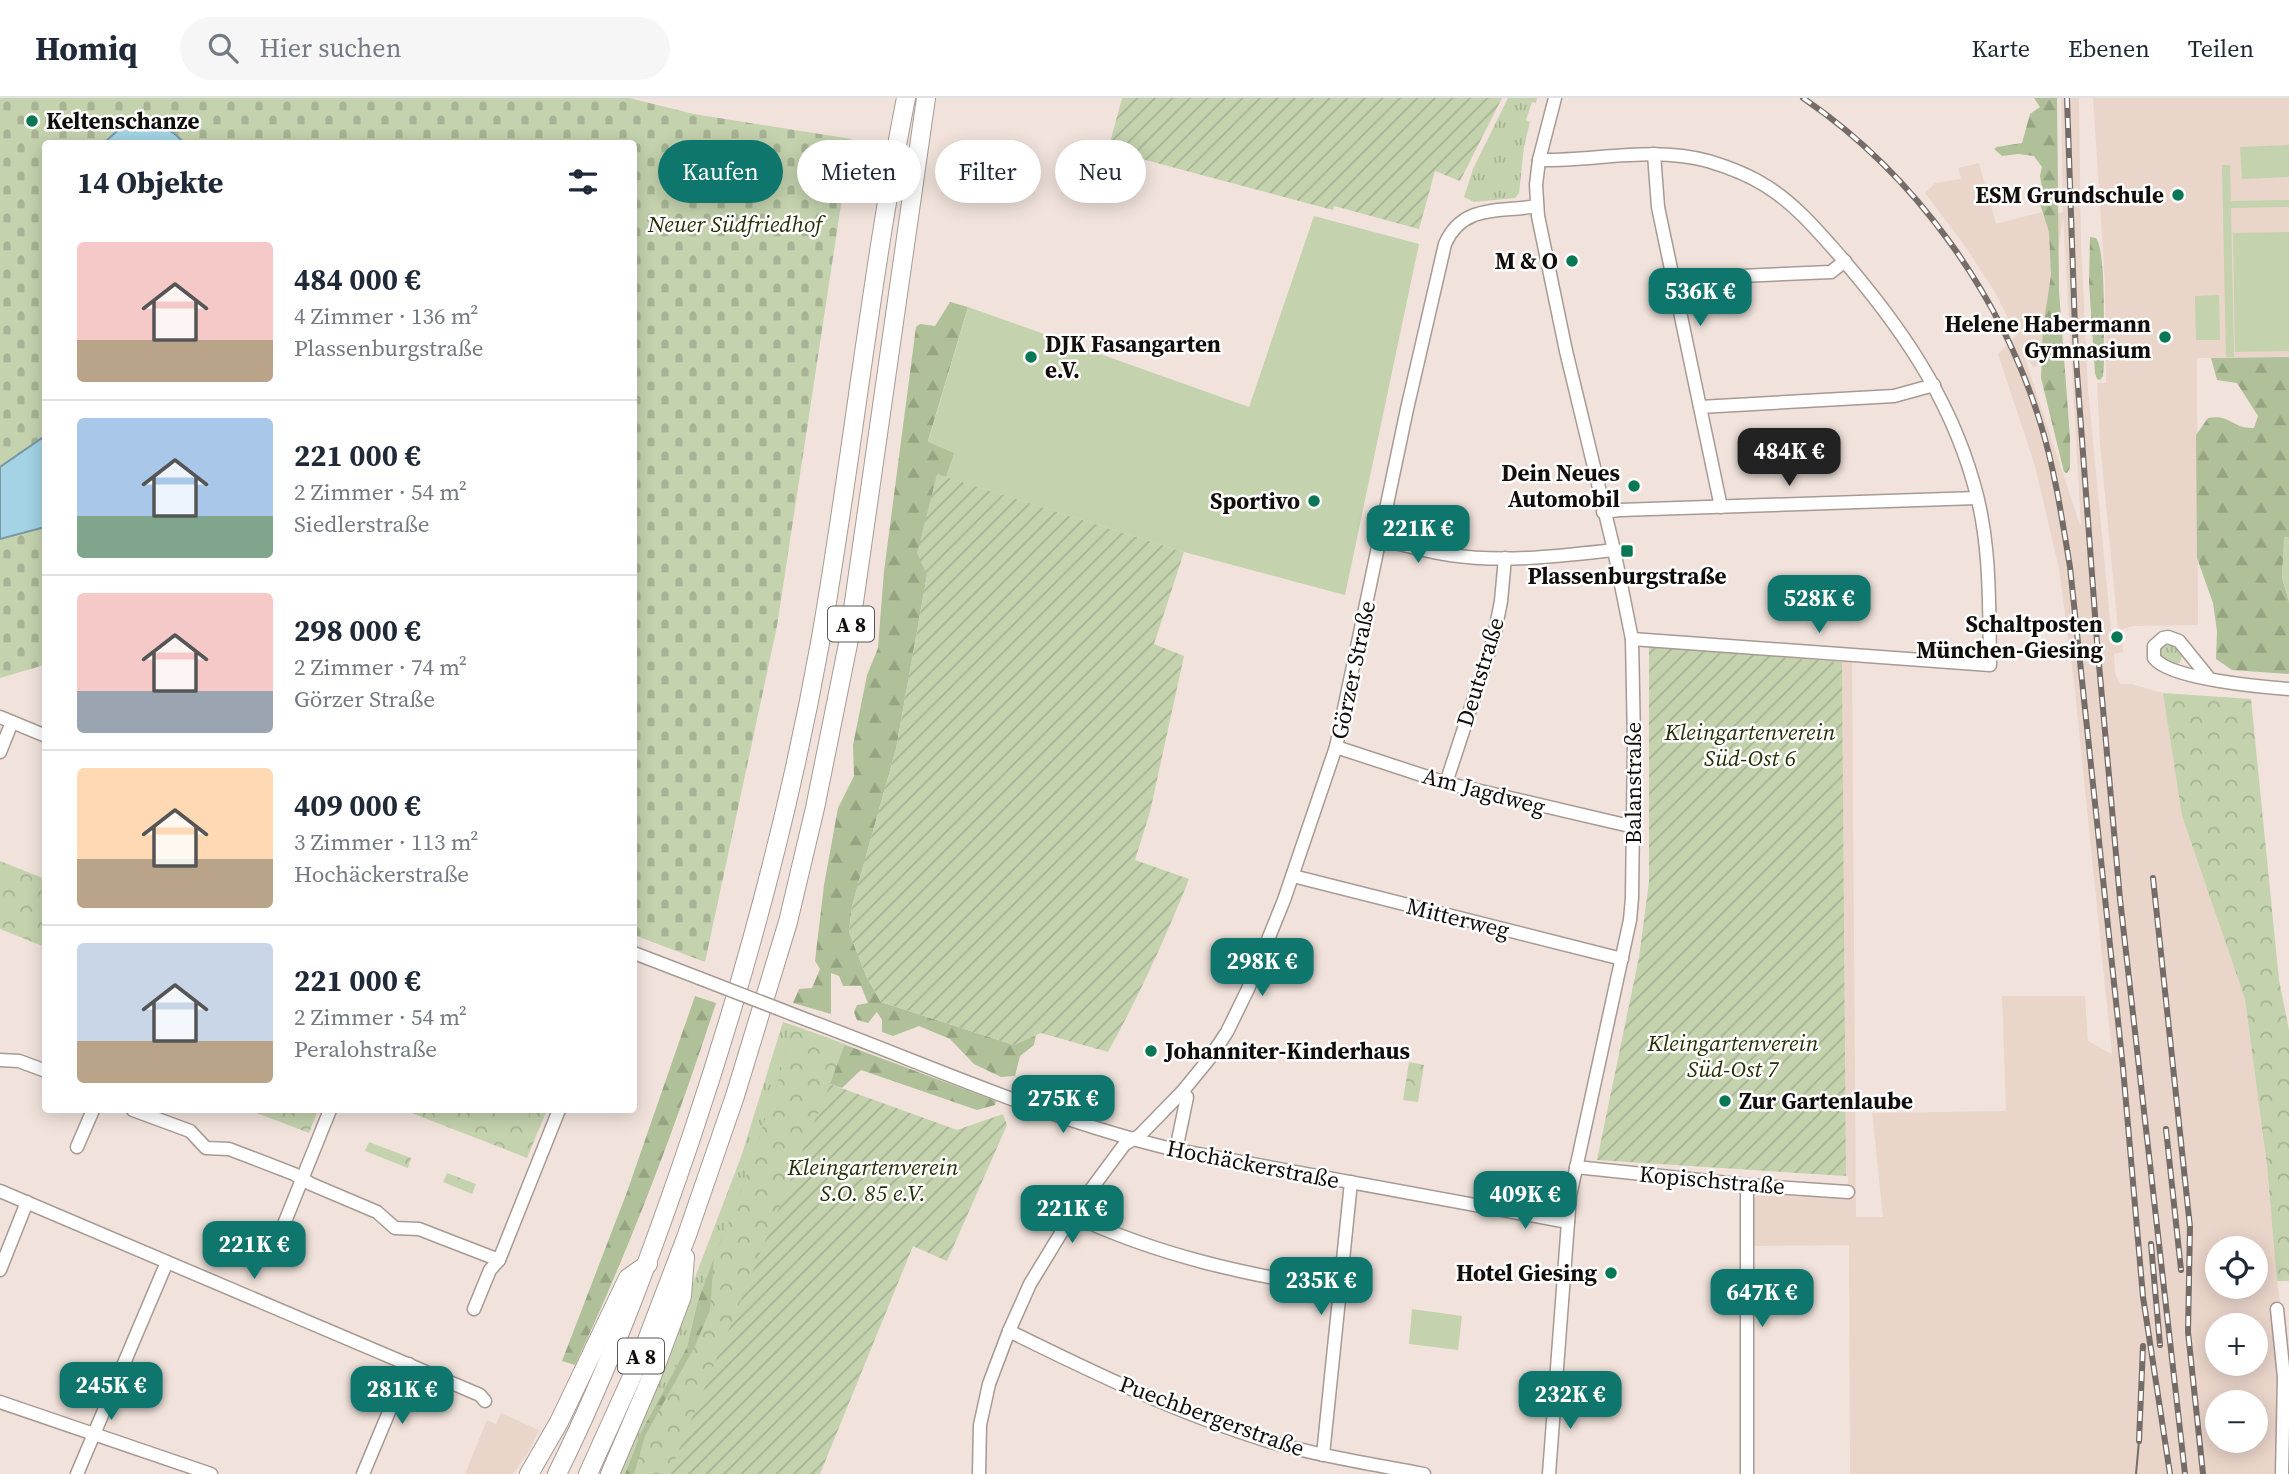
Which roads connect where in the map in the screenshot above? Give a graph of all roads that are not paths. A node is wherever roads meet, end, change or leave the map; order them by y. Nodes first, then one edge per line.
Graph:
1 (906, 98) edge
2 (926, 98) edge
3 (1555, 98) edge
4 (1654, 154) junction
5 (1539, 160) junction
6 (1537, 206) junction
7 (1844, 261) junction
8 (1673, 279) junction
9 (1934, 384) junction
10 (1700, 407) junction
11 (1977, 498) junction
12 (1721, 507) junction
13 (1604, 512) junction
14 (1381, 540) junction
15 (1614, 550) junction
16 (1505, 558) junction
17 (1632, 639) junction
18 (2209, 678) dead end
19 (2289, 689) edge
20 (6, 719) edge
21 (42, 734) edge
22 (1336, 747) junction
23 (0, 752) edge
24 (1446, 783) junction
25 (1634, 827) junction
26 (1293, 876) junction
27 (637, 954) edge
28 (1622, 959) junction
29 (0, 1060) edge
30 (42, 1070) edge
31 (1182, 1092) junction
32 (92, 1113) edge
33 (141, 1113) edge
34 (329, 1113) edge
35 (558, 1113) edge
36 (1135, 1140) junction
37 (78, 1147) dead end
38 (1177, 1150) junction
39 (1576, 1167) junction
40 (302, 1180) junction
41 (1351, 1182) junction
42 (1747, 1185) junction
43 (0, 1191) edge
44 (1848, 1192) dead end
45 (27, 1202) junction
46 (1072, 1215) junction
47 (1568, 1222) junction
48 (282, 1229) dead end
49 (687, 1236) junction
50 (499, 1260) junction
51 (167, 1262) junction
52 (648, 1264) junction
53 (0, 1270) edge
54 (1341, 1289) junction
55 (474, 1309) dead end
56 (2277, 1309) dead end
57 (1009, 1331) junction
58 (409, 1364) junction
59 (485, 1401) dead end
60 (0, 1402) edge
61 (629, 1430) junction
62 (95, 1434) junction
63 (1323, 1455) junction
64 (77, 1474) edge
65 (211, 1474) edge
66 (363, 1474) edge
67 (529, 1474) edge
68 (557, 1474) edge
69 (588, 1474) edge
70 (610, 1474) edge
71 (617, 1474) edge
72 (979, 1474) edge
73 (1424, 1474) edge
74 (1549, 1474) edge
75 (1747, 1474) edge
76 (2282, 1474) edge

1 - 52 highway, A 8
2 - 49 highway, A 8
3 - 5 street, Balanstraße
4 - 5 street
4 - 7 street
4 - 8 street
5 - 6 street, Balanstraße
6 - 13 street, Balanstraße
6 - 14 street, Görzer Straße
7 - 8 street
7 - 9 street
8 - 10 street
9 - 10 street
9 - 11 street
10 - 12 street
11 - 12 street
11 - 17 street
12 - 13 street
13 - 15 street, Balanstraße
14 - 16 street
14 - 22 street, Görzer Straße
15 - 16 street
15 - 17 street, Balanstraße
16 - 24 street, Deutstraße
17 - 25 street, Balanstraße
18 - 19 street
20 - 21 street
20 - 23 street
22 - 24 street, Am Jagdweg
22 - 26 street, Görzer Straße
24 - 25 street, Am Jagdweg
25 - 28 street, Balanstraße
26 - 28 street, Mitterweg
26 - 31 street, Görzer Straße
27 - 36 street, Hochäckerstraße, bridge
28 - 39 street, Balanstraße
29 - 30 street
31 - 36 street, Görzer Straße
31 - 38 street
32 - 37 street
33 - 40 street
34 - 40 street
35 - 50 street
36 - 38 street, Hochäckerstraße
36 - 46 street, Görzer Straße
38 - 41 street, Hochäckerstraße
39 - 42 street, Kopischstraße
39 - 47 street, Balanstraße
40 - 48 street
40 - 50 street
41 - 47 street, Hochäckerstraße
41 - 54 street
42 - 44 street, Kopischstraße
42 - 75 street
43 - 45 street
45 - 51 street
45 - 53 street
46 - 54 street
46 - 57 street, Görzer Straße
47 - 74 street, Balanstraße
49 - 61 highway
49 - 69 highway, A 8
50 - 55 street
51 - 58 street
51 - 62 street
52 - 67 highway
52 - 68 highway, A 8
54 - 63 street
56 - 76 street
57 - 63 street, Puechbergerstraße
57 - 72 street, Görzer Straße
58 - 59 street
58 - 66 street
60 - 62 street
61 - 70 highway
61 - 71 highway
62 - 64 street
62 - 65 street
63 - 73 street, Puechbergerstraße

